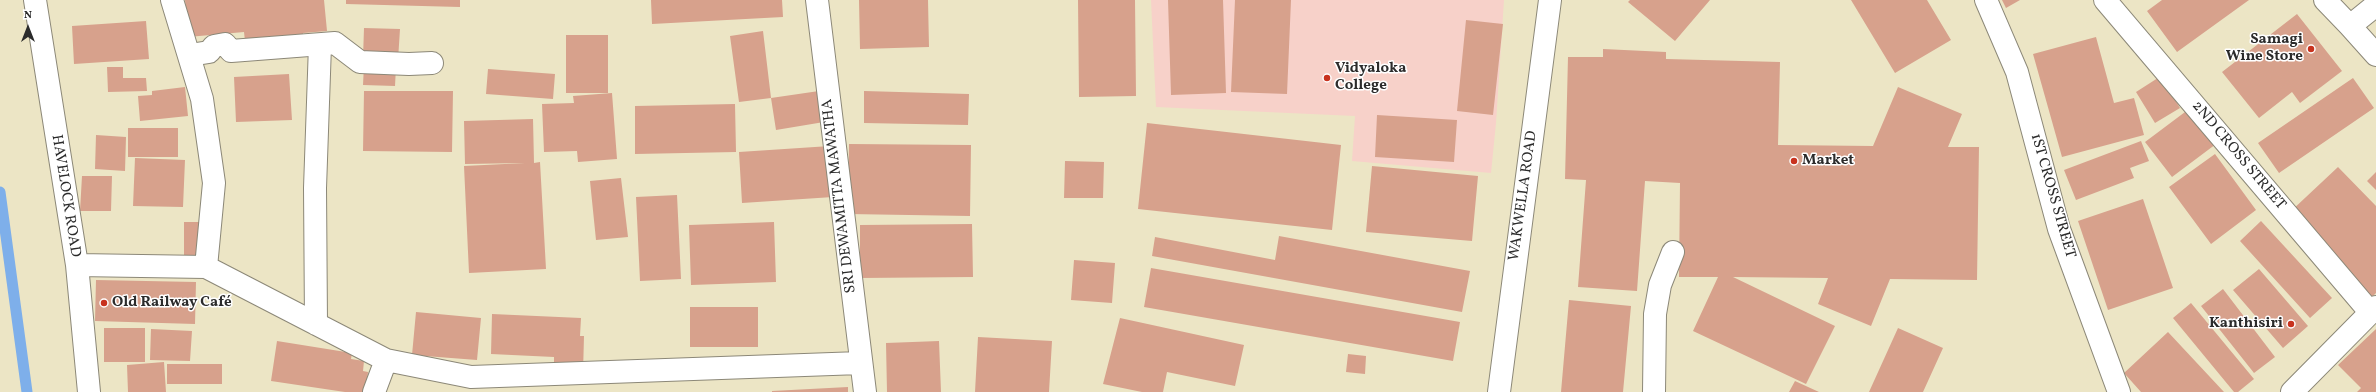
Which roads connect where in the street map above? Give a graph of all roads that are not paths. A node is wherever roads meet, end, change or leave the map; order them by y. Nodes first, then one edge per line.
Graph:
1 (35, 0) edge
2 (172, 0) edge
3 (817, 0) edge
4 (1550, 0) edge
5 (1986, 0) edge
6 (2105, 0) edge
7 (2325, 0) edge
8 (2376, 5) edge
9 (2350, 26) junction
10 (320, 45) junction
11 (190, 55) junction
12 (2376, 55) edge
13 (432, 63) dead end
14 (1673, 252) dead end
15 (77, 265) junction
16 (206, 267) junction
17 (2373, 310) edge
18 (316, 324) junction
19 (386, 360) junction
20 (860, 363) junction
21 (89, 392) edge
22 (374, 392) edge
23 (865, 392) edge
24 (1498, 392) edge
25 (1654, 392) edge
26 (2119, 392) edge
27 (2292, 392) edge

1 - 15 main road, HAVELOCK ROAD
2 - 11 main road
3 - 20 main road, SRI DEWAMITTA MAWATHA
4 - 24 main road, WAKWELLA ROAD
5 - 26 main road, 1ST CROSS STREET
6 - 17 main road, 2ND CROSS STREET
7 - 9 main road
8 - 9 main road
9 - 12 main road
10 - 11 main road
10 - 13 main road
10 - 18 main road
11 - 16 main road
14 - 25 main road
15 - 16 main road
15 - 21 main road, HAVELOCK ROAD
16 - 18 main road
17 - 27 main road
18 - 19 main road
19 - 20 main road
19 - 22 main road
20 - 23 main road, SRI DEWAMITTA MAWATHA

